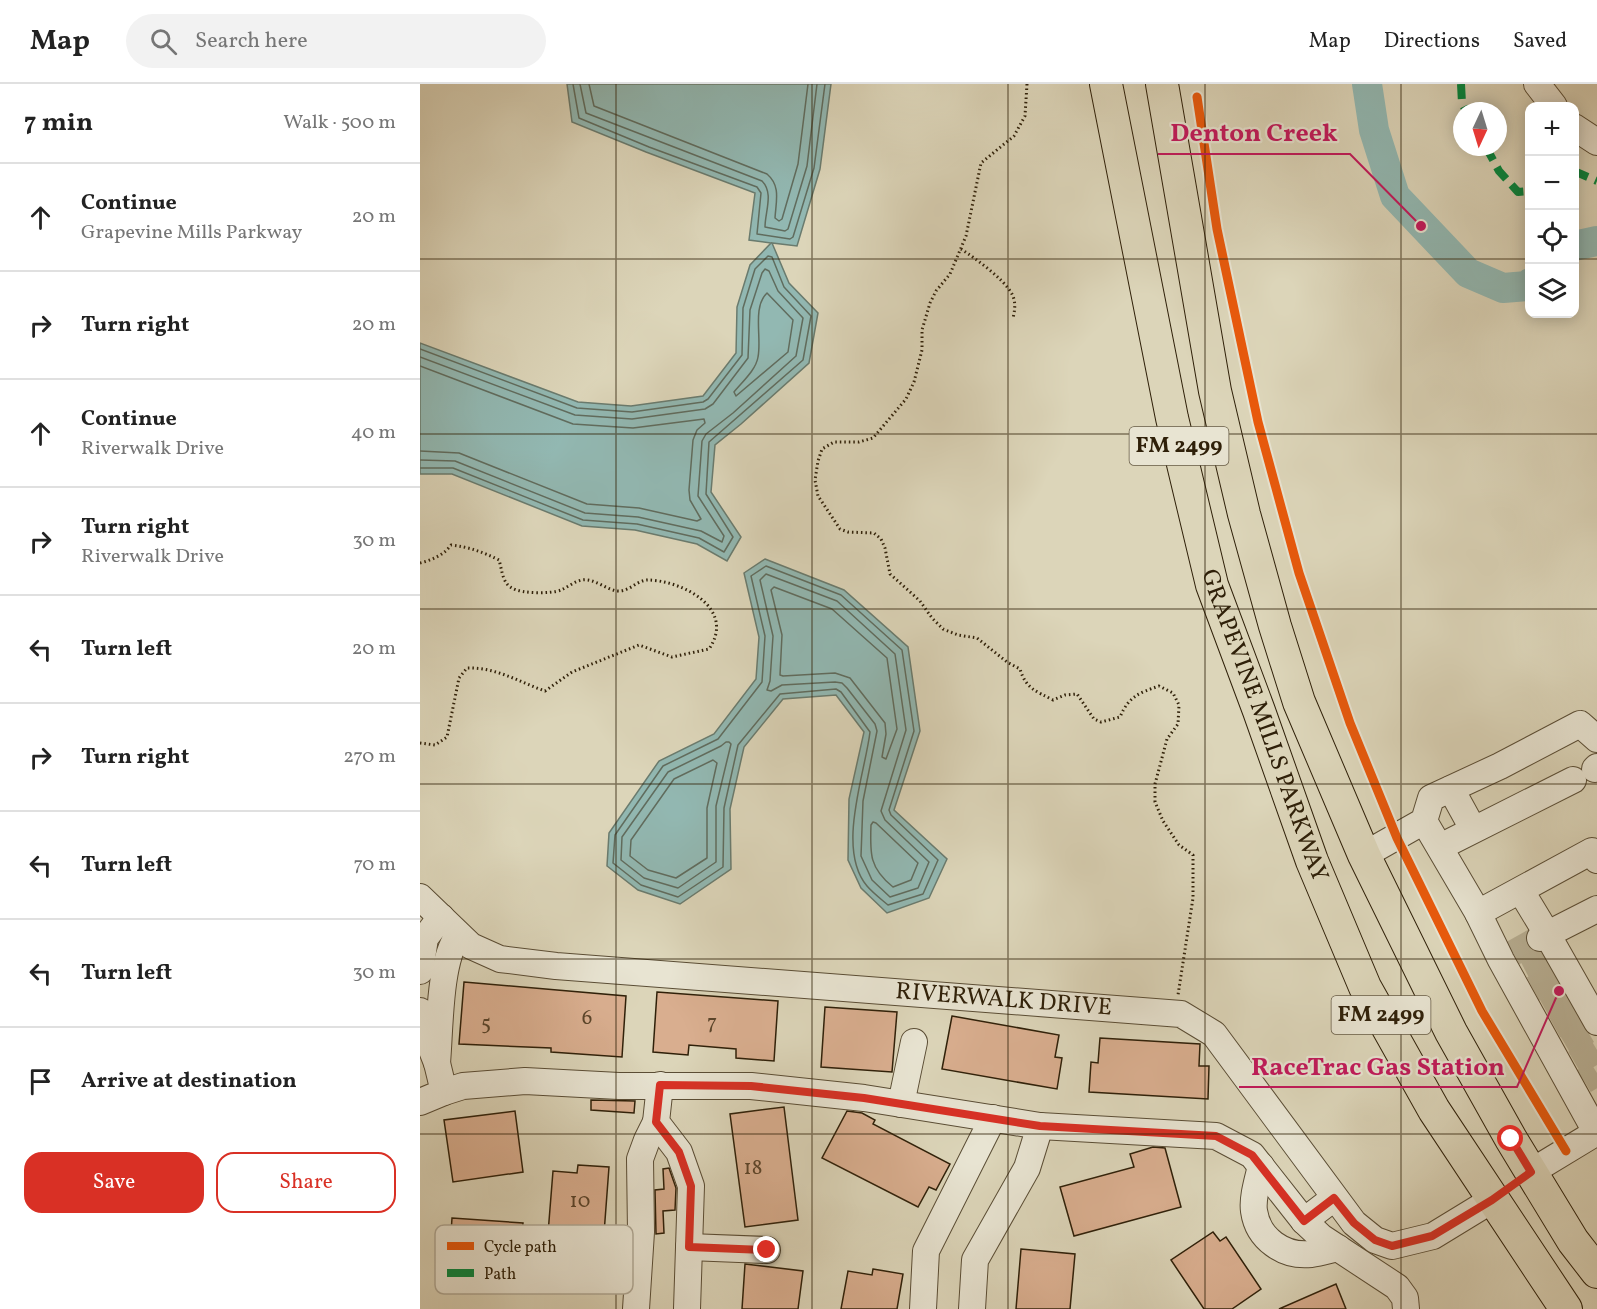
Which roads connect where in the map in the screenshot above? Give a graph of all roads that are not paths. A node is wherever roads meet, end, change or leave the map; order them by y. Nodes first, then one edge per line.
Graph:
1 (1106, 84) edge
2 (1162, 84) edge
3 (1537, 84) edge
4 (1551, 102) edge
5 (1579, 130) edge
6 (1597, 142) edge
7 (1150, 306) junction
8 (1204, 325) junction
9 (1597, 739) edge
10 (1588, 772) edge
11 (1451, 789) junction
12 (1424, 821) junction
13 (1473, 829) junction
14 (1440, 847) junction
15 (1364, 855) junction
16 (1597, 860) edge
17 (1521, 891) junction
18 (420, 897) edge
19 (1597, 909) edge
20 (1478, 913) junction
21 (450, 927) junction
22 (420, 971) edge
23 (1572, 984) edge
24 (420, 1011) edge
25 (914, 1042) dead end
26 (437, 1062) junction
27 (660, 1085) junction
28 (444, 1092) junction
29 (420, 1102) edge
30 (901, 1104) junction
31 (993, 1118) junction
32 (656, 1122) junction
33 (1040, 1126) junction
34 (1597, 1132) edge
35 (1261, 1166) junction
36 (1531, 1172) junction
37 (1334, 1198) junction
38 (1492, 1200) junction
39 (1304, 1221) junction
40 (689, 1247) junction
41 (1338, 1248) junction
42 (767, 1250) dead end
43 (1597, 1272) edge
44 (636, 1309) edge
45 (687, 1309) edge
46 (923, 1309) edge
47 (972, 1309) edge
48 (1406, 1309) edge
49 (1566, 1309) edge

1 - 7 main road, GRAPEVINE MILLS PARKWAY / FM 2499
2 - 8 main road, GRAPEVINE MILLS PARKWAY / FM 2499
3 - 4 lane
5 - 6 lane
7 - 8 main road
7 - 38 main road, GRAPEVINE MILLS PARKWAY / FM 2499
8 - 15 main road, GRAPEVINE MILLS PARKWAY / FM 2499
9 - 11 lane
10 - 13 lane
11 - 12 lane
11 - 13 lane
12 - 14 lane
12 - 15 lane
13 - 14 lane
14 - 20 lane
15 - 36 main road, GRAPEVINE MILLS PARKWAY / FM 2499
16 - 17 lane
17 - 20 lane
17 - 23 lane
18 - 21 lane, RIVERWALK DRIVE
19 - 23 lane
20 - 34 lane
21 - 22 lane
21 - 26 lane
21 - 37 lane, RIVERWALK DRIVE
24 - 26 lane
25 - 30 lane
26 - 28 lane
27 - 28 lane
27 - 30 lane
27 - 32 lane
28 - 29 lane
30 - 31 lane
31 - 33 lane
31 - 46 lane
32 - 40 lane
32 - 44 lane
33 - 35 lane
33 - 47 lane
34 - 36 lane
35 - 39 lane
35 - 41 lane
36 - 38 main road
36 - 43 main road, GRAPEVINE MILLS PARKWAY / FM 2499
37 - 38 lane, RIVERWALK DRIVE
37 - 39 lane
38 - 49 main road, GRAPEVINE MILLS PARKWAY / FM 2499
39 - 41 lane
40 - 42 lane
40 - 45 lane
41 - 48 lane

